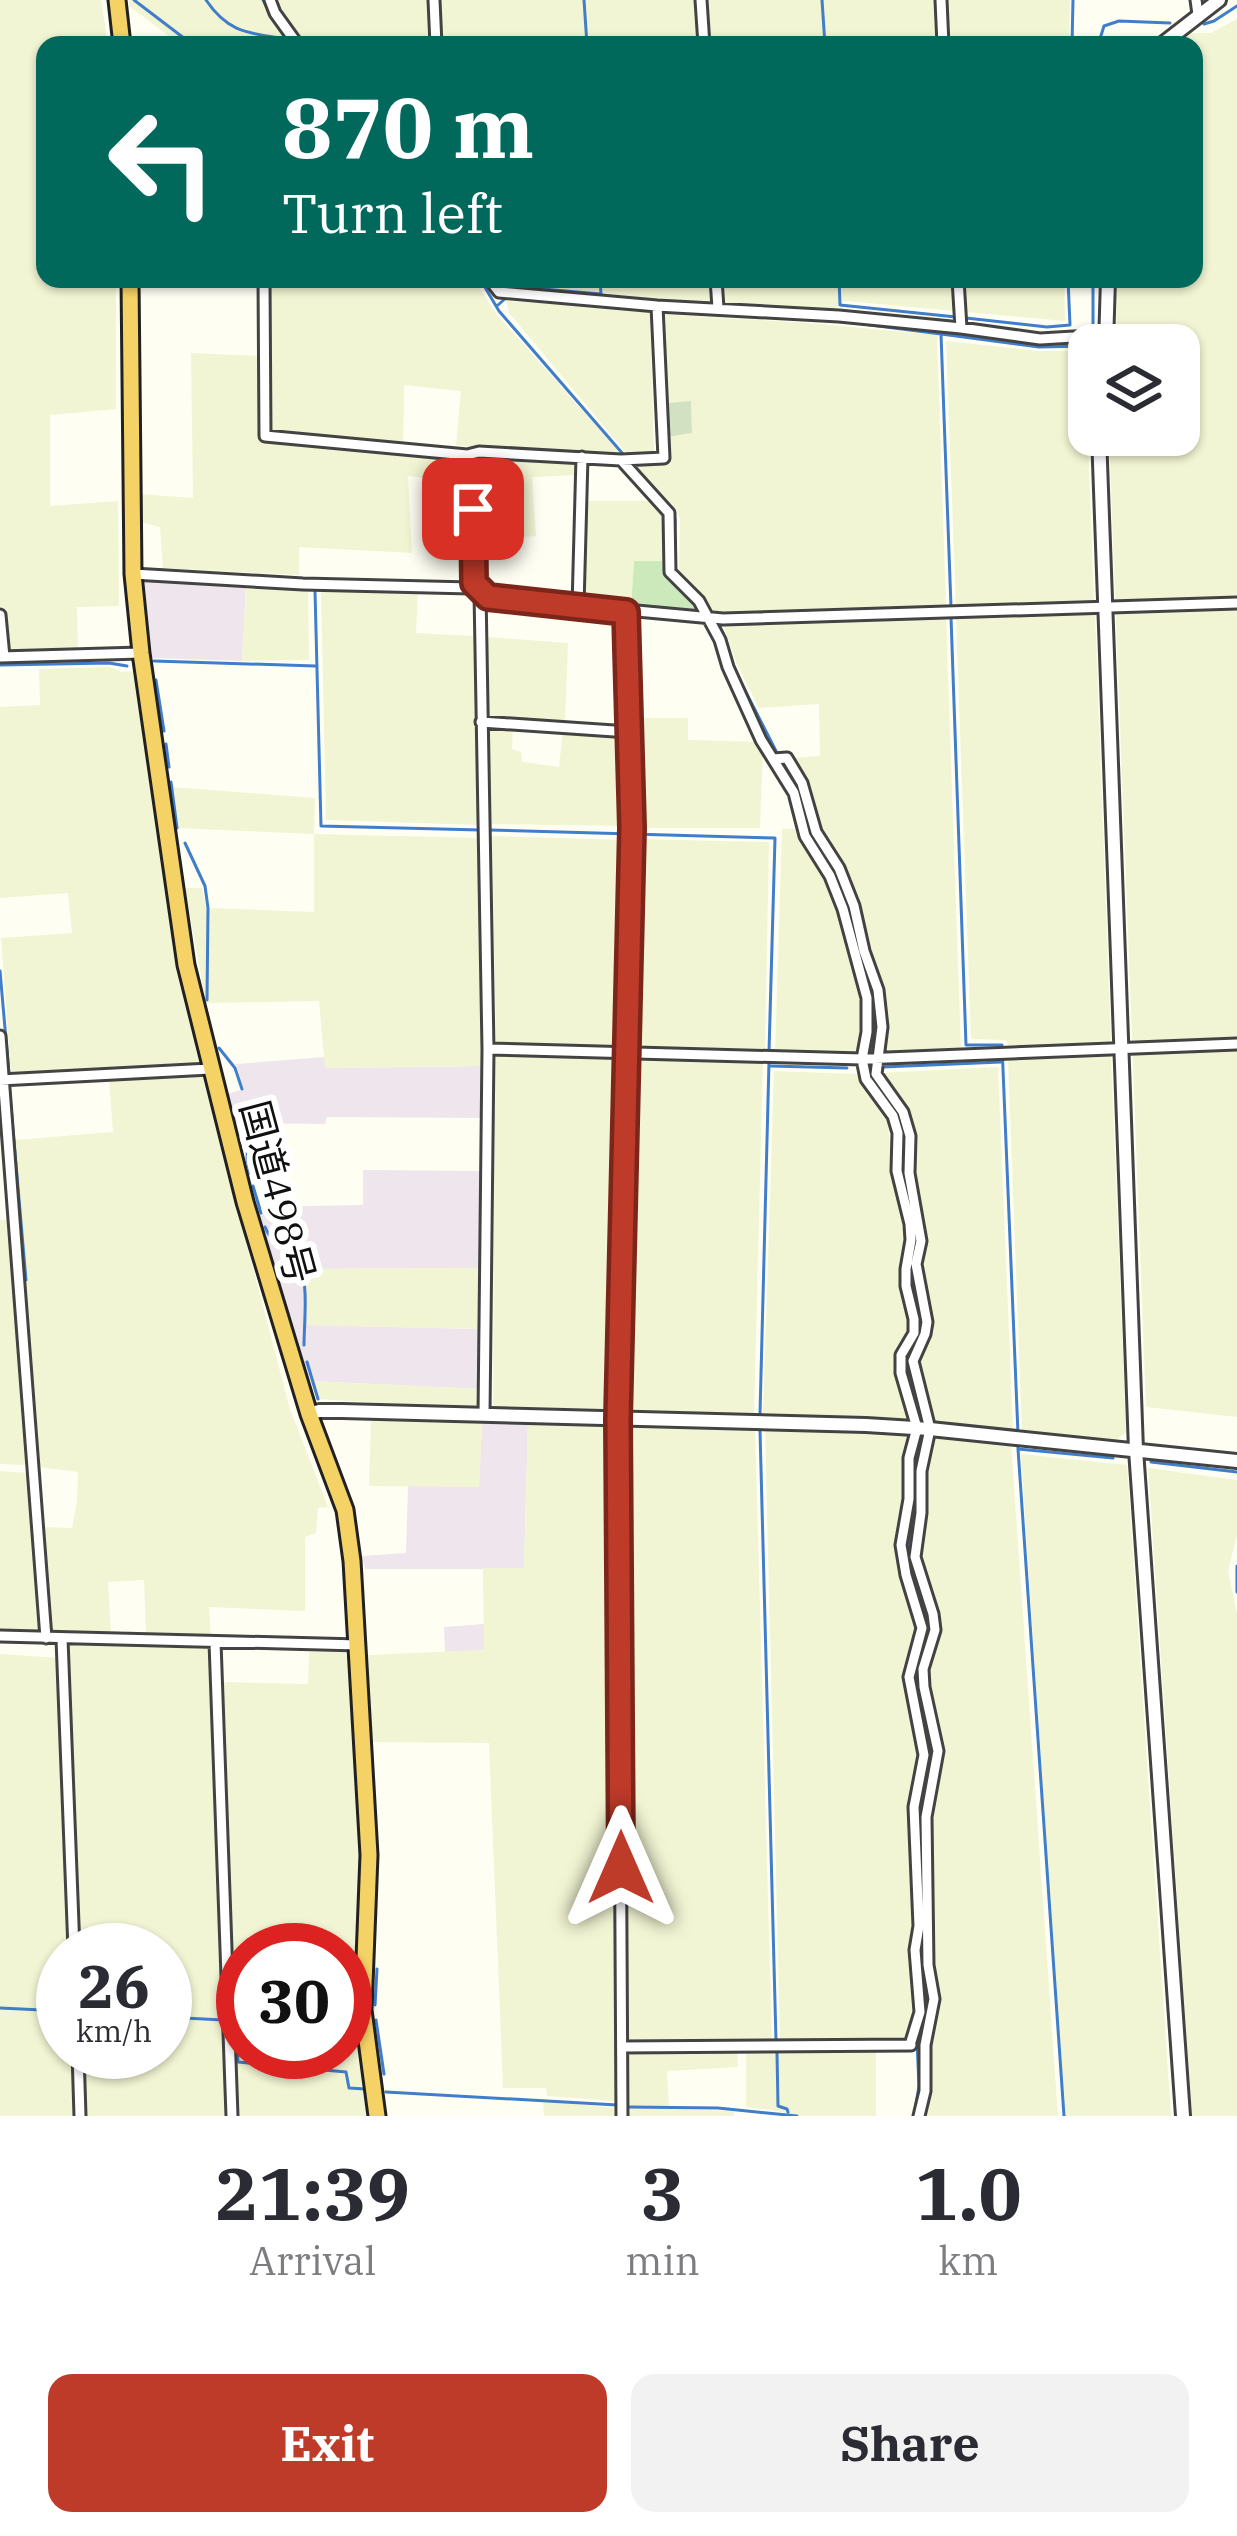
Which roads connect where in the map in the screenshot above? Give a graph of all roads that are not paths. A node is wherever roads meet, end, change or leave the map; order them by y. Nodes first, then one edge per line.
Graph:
1 (117, 0) edge
2 (271, 0) edge
3 (434, 0) edge
4 (701, 0) edge
5 (940, 0) edge
6 (1219, 0) edge
7 (1197, 7) edge
8 (121, 36) edge
9 (292, 36) edge
10 (436, 36) edge
11 (703, 36) edge
12 (943, 36) edge
13 (1170, 36) edge
14 (130, 288) edge
15 (264, 288) edge
16 (497, 288) edge
17 (717, 288) edge
18 (959, 288) edge
19 (1107, 288) edge
20 (657, 305) junction
21 (718, 308) junction
22 (1102, 324) edge
23 (961, 328) junction
24 (1068, 339) edge
25 (467, 455) junction
26 (1100, 456) edge
27 (582, 458) junction
28 (626, 459) junction
29 (133, 574) junction
30 (480, 592) junction
31 (1237, 603) edge
32 (1106, 606) junction
33 (578, 607) junction
34 (626, 612) junction
35 (0, 615) edge
36 (707, 618) junction
37 (141, 653) junction
38 (2, 657) edge
39 (481, 722) junction
40 (629, 732) junction
41 (773, 759) junction
42 (0, 1036) edge
43 (1237, 1044) edge
44 (1122, 1048) junction
45 (488, 1049) junction
46 (626, 1053) junction
47 (862, 1059) junction
48 (876, 1059) junction
49 (210, 1069) junction
50 (2, 1080) edge
51 (310, 1414) junction
52 (484, 1415) junction
53 (618, 1419) junction
54 (924, 1428) junction
55 (1136, 1450) junction
56 (1237, 1461) edge
57 (0, 1636) edge
58 (46, 1638) junction
59 (62, 1639) junction
60 (215, 1642) junction
61 (358, 1645) junction
62 (73, 1923) edge
63 (910, 2045) junction
64 (925, 2045) junction
65 (622, 2047) junction
66 (79, 2079) edge
67 (80, 2116) edge
68 (232, 2116) edge
69 (377, 2116) edge
70 (622, 2116) edge
71 (919, 2116) edge
72 (1183, 2116) edge

1 - 8 highway
2 - 9 street
3 - 10 street
4 - 11 street
5 - 12 street
6 - 7 street
7 - 13 street
14 - 29 highway, 国道498号
15 - 25 street
16 - 20 street
17 - 21 street
18 - 23 street
19 - 22 street
20 - 21 street
20 - 28 street
21 - 23 street
23 - 24 street
25 - 27 street
25 - 30 street
26 - 32 street
27 - 28 street
27 - 33 street
28 - 36 street
29 - 30 street
29 - 37 highway, 国道498号
30 - 33 street
30 - 39 street
31 - 32 street
32 - 36 street
32 - 44 street
33 - 34 street
34 - 36 street
34 - 40 street
35 - 38 street
36 - 41 street
37 - 38 street
37 - 49 highway, 国道498号
39 - 40 street
39 - 45 street
40 - 46 street
41 - 47 street
41 - 48 street
42 - 50 street
43 - 44 street
44 - 48 street
44 - 55 street
45 - 46 street
45 - 52 street
46 - 47 street
46 - 53 street
47 - 48 street
47 - 54 street
48 - 54 street
49 - 50 street
49 - 51 highway, 国道498号
50 - 58 street
51 - 52 street
51 - 61 highway, 国道498号
52 - 53 street
53 - 54 street
53 - 65 street
54 - 55 street
54 - 63 street
54 - 64 street
55 - 56 street
55 - 72 street
57 - 58 street
58 - 59 street
59 - 60 street
59 - 62 street
60 - 61 street
60 - 68 street
61 - 69 highway, 国道498号
63 - 64 street
63 - 65 street
64 - 71 street
65 - 70 street
66 - 67 street

